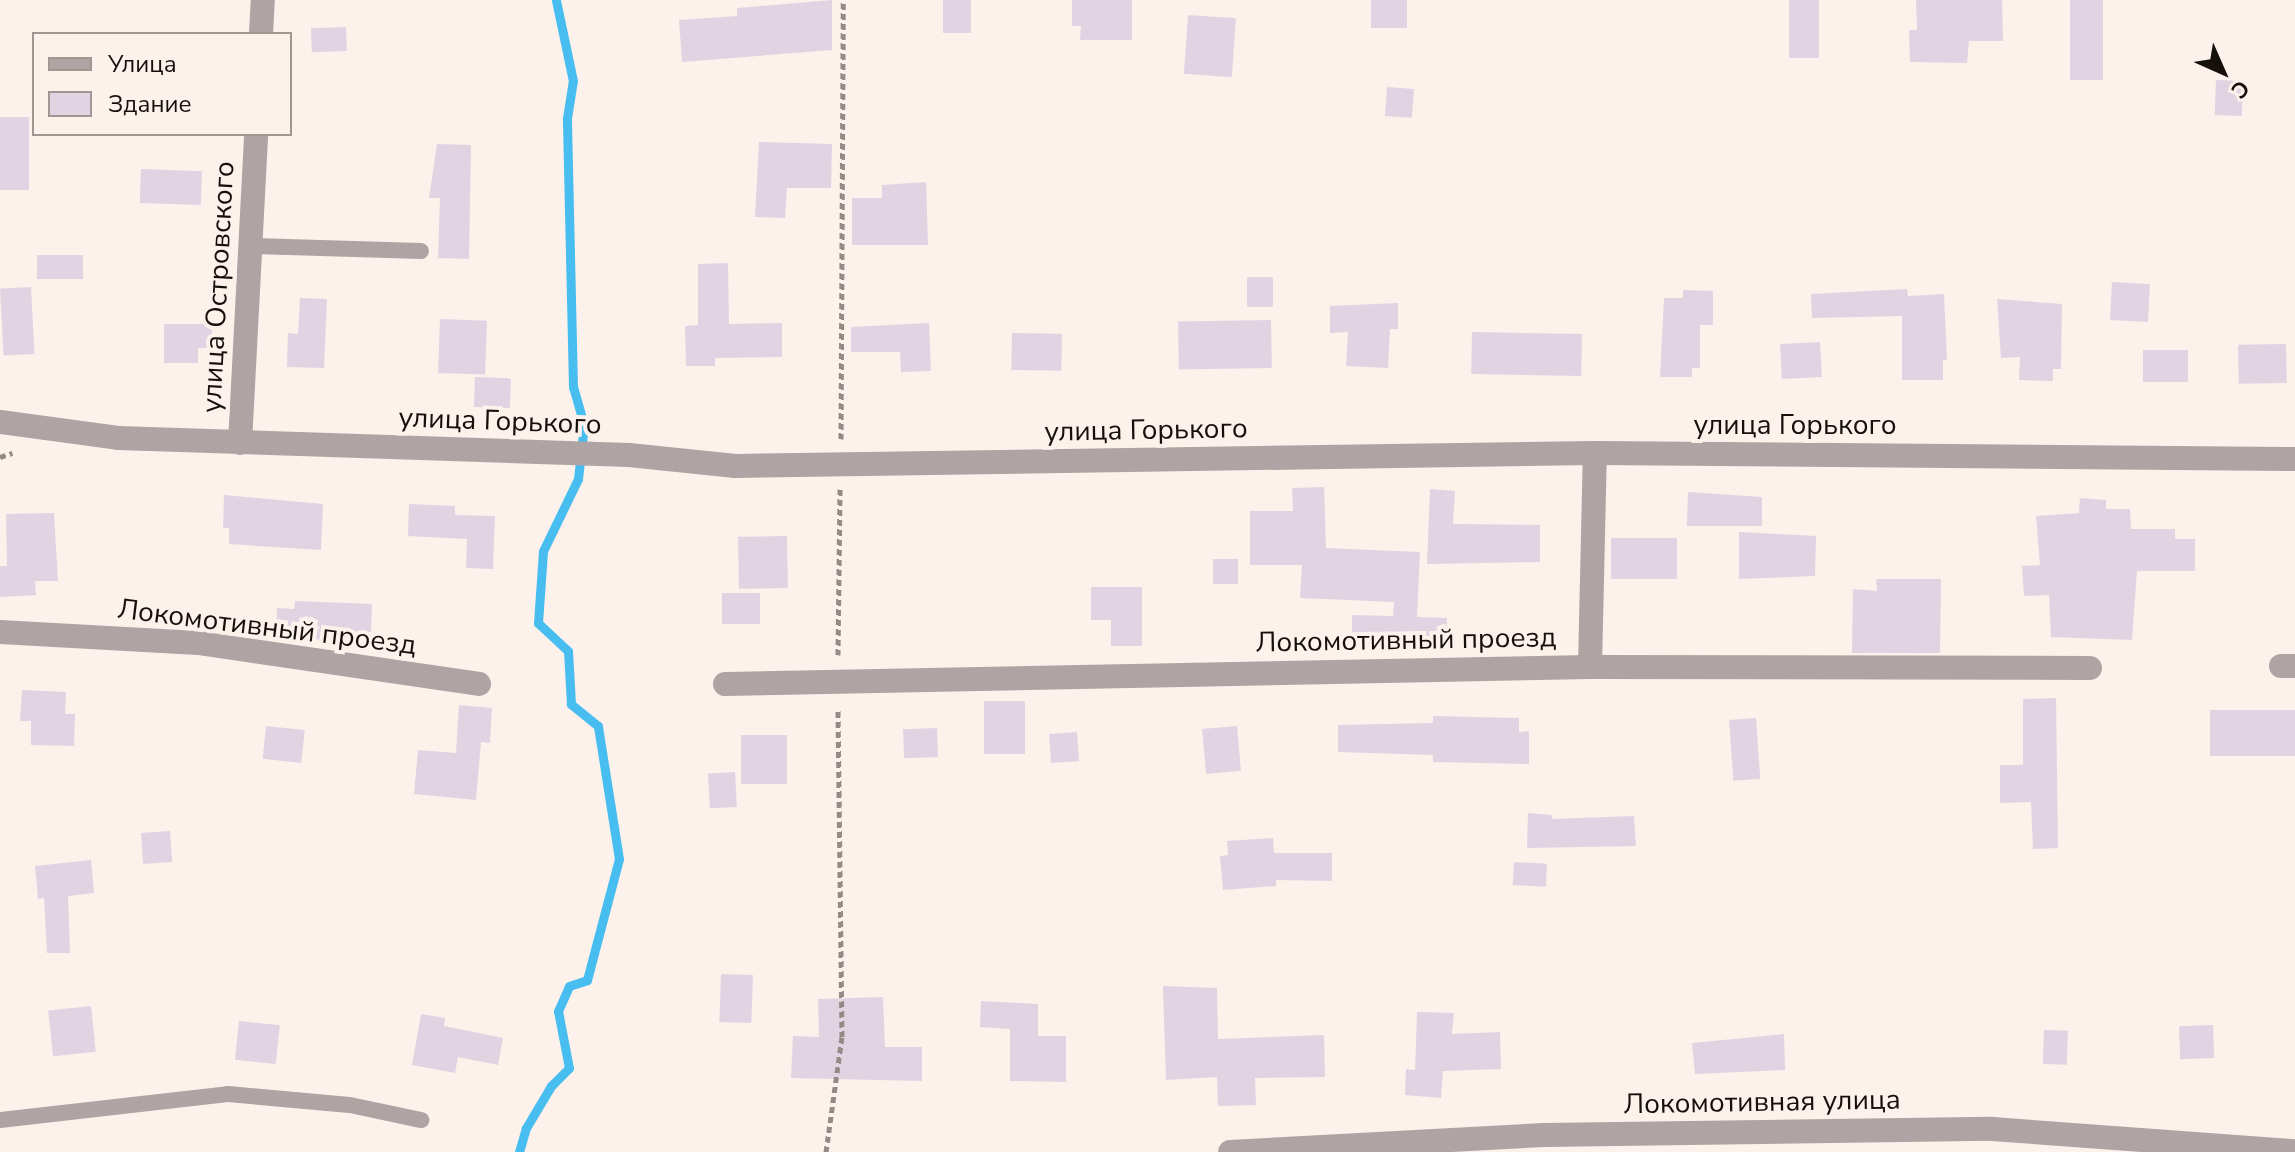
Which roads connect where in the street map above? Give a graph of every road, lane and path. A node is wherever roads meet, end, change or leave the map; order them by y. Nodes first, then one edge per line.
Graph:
1 (263, 0) edge
2 (843, 0) edge
3 (261, 32) edge
4 (256, 136) edge
5 (250, 246) junction
6 (421, 251) dead end
7 (0, 422) edge
8 (240, 443) junction
9 (1595, 453) junction
10 (2295, 459) edge
11 (841, 464) junction
12 (0, 632) edge
13 (1590, 667) junction
14 (2090, 668) dead end
15 (837, 681) junction
16 (479, 684) dead end
17 (725, 684) dead end
18 (0, 1120) edge
19 (421, 1120) dead end
20 (2295, 1151) edge
21 (826, 1152) edge
22 (1230, 1152) edge

1 - 3 street
2 - 11 path
4 - 5 street, улица Островского
5 - 6 lane
5 - 8 street, улица Островского
7 - 8 street, улица Горького
8 - 11 street, улица Горького
9 - 10 street, улица Горького
9 - 11 street, улица Горького
9 - 13 street
11 - 15 path
12 - 16 street, Локомотивный проезд
13 - 14 street, Локомотивный проезд
13 - 15 street, Локомотивный проезд
15 - 17 street, Локомотивный проезд
15 - 21 path
18 - 19 lane
20 - 22 street, Локомотивная улица

